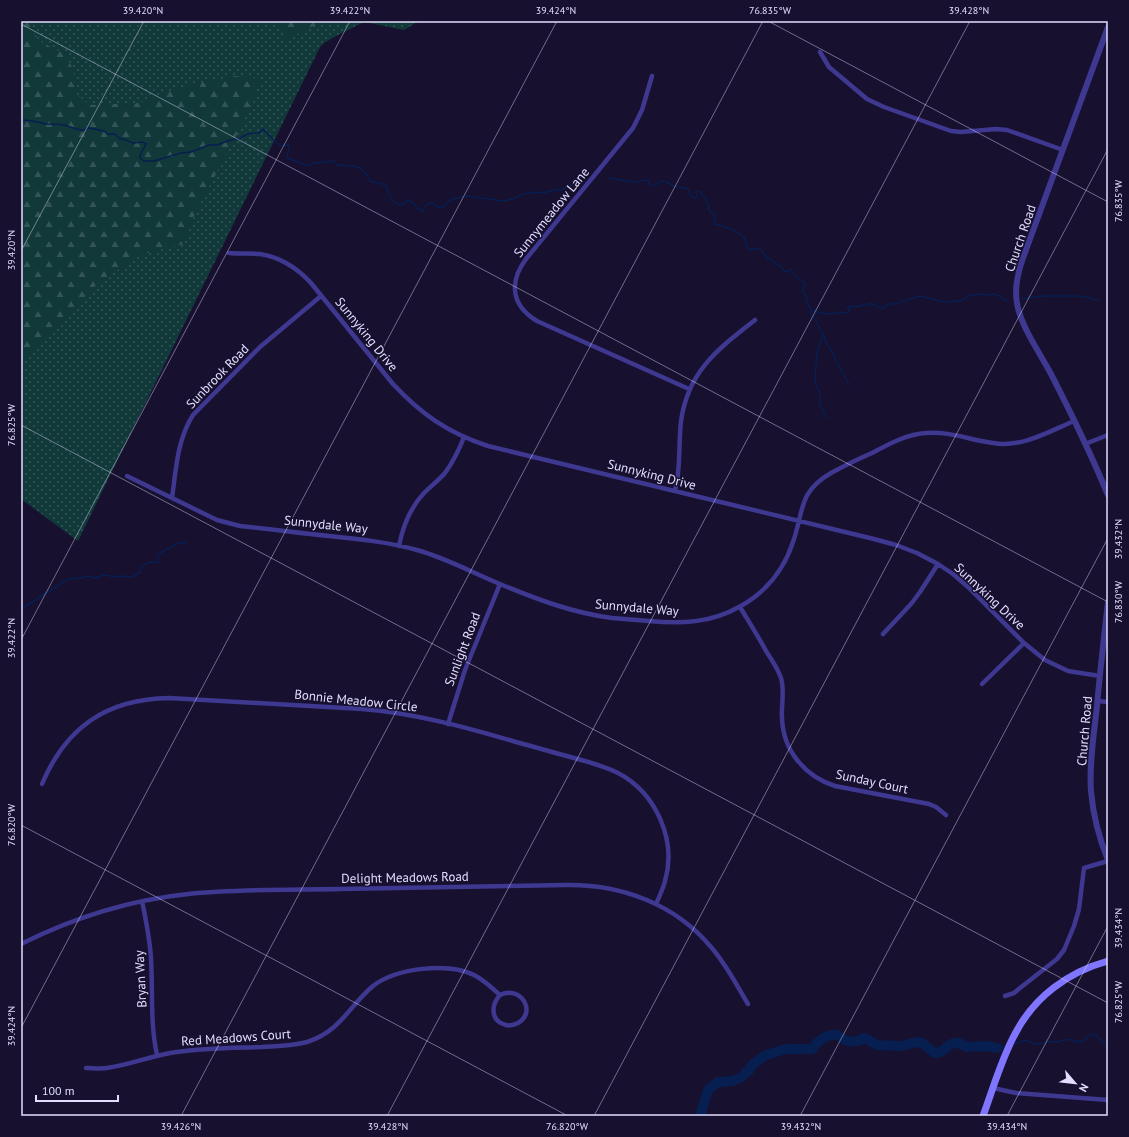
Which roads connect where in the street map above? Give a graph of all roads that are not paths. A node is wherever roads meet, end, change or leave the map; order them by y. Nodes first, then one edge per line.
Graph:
1 (1108, 27) edge
2 (820, 52) dead end
3 (652, 76) dead end
4 (1063, 150) junction
5 (229, 253) dead end
6 (321, 296) junction
7 (755, 320) dead end
8 (690, 389) junction
9 (1074, 421) junction
10 (1108, 436) edge
11 (464, 437) junction
12 (1085, 444) junction
13 (128, 476) dead end
14 (675, 491) junction
15 (1108, 495) edge
16 (172, 498) junction
17 (798, 521) junction
18 (399, 546) junction
19 (938, 564) junction
20 (500, 584) junction
21 (1108, 602) edge
22 (740, 607) junction
23 (883, 634) dead end
24 (1024, 643) junction
25 (1100, 676) junction
26 (982, 684) dead end
27 (1097, 701) junction
28 (1108, 702) edge
29 (448, 724) junction
30 (42, 784) dead end
31 (946, 815) dead end
32 (1108, 860) edge
33 (142, 901) junction
34 (656, 904) junction
35 (21, 944) edge
36 (1108, 961) edge
37 (500, 995) junction
38 (1005, 996) dead end
39 (748, 1004) dead end
40 (157, 1055) junction
41 (86, 1068) dead end
42 (993, 1088) junction
43 (1108, 1100) edge
44 (982, 1116) edge

1 - 4 street, Church Road
2 - 4 street
3 - 8 street, Sunnymeadow Lane
4 - 9 street, Church Road
5 - 6 street, Sunnyking Drive
6 - 11 street, Sunnyking Drive
6 - 16 street, Sunbrook Road
7 - 8 street
8 - 14 street
9 - 12 street, Church Road
9 - 17 street, Sunnydale Way
10 - 12 street
11 - 14 street, Sunnyking Drive
11 - 18 street
12 - 15 street, Church Road
13 - 16 street, Sunnydale Way
14 - 17 street, Sunnyking Drive
16 - 18 street, Sunnydale Way
17 - 19 street, Sunnyking Drive
17 - 22 street, Sunnydale Way
18 - 20 street, Sunnydale Way
19 - 23 street
19 - 24 street, Sunnyking Drive
20 - 22 street, Sunnydale Way
20 - 29 street, Sunlight Road
21 - 25 street, Church Road
22 - 31 street, Sunday Court
24 - 25 street, Sunnyking Drive
24 - 26 street
25 - 27 street, Church Road
27 - 28 street
27 - 32 street, Church Road
29 - 30 street, Bonnie Meadow Circle
29 - 34 street, Bonnie Meadow Circle
32 - 38 street, Church Road
33 - 34 street, Delight Meadows Road
33 - 35 street, Delight Meadows Road
33 - 40 street, Bryan Way
34 - 39 street, Delight Meadows Road
36 - 42 main road
37 - 37 street
37 - 40 street, Red Meadows Court
40 - 41 street, Red Meadows Court
42 - 43 street
42 - 44 main road

